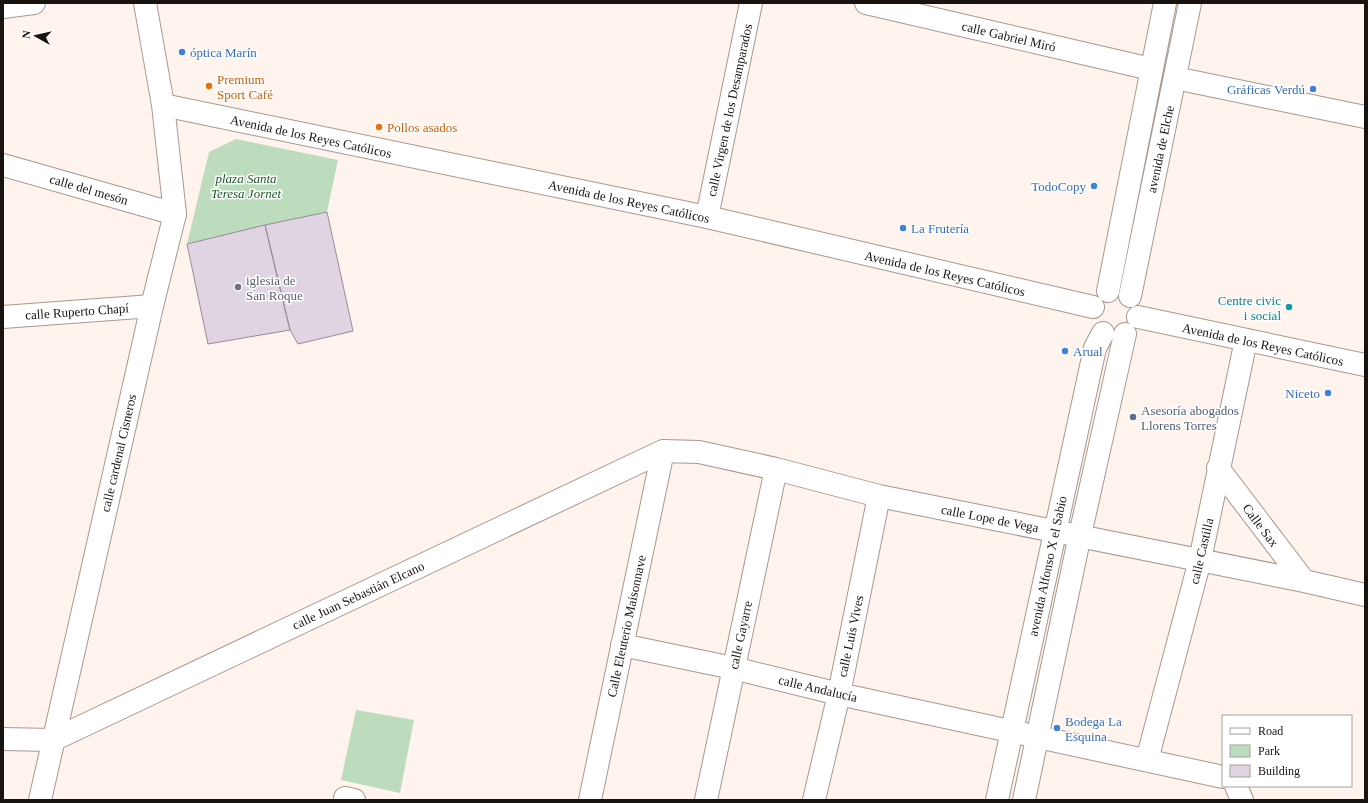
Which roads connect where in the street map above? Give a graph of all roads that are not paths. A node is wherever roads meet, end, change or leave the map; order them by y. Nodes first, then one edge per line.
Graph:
1 (34, 3) edge
2 (145, 3) edge
3 (751, 3) edge
4 (866, 3) edge
5 (1166, 3) edge
6 (1190, 3) edge
7 (3, 7) edge
8 (1151, 69) junction
9 (1175, 78) junction
10 (163, 105) junction
11 (1365, 117) edge
12 (3, 165) edge
13 (175, 214) junction
14 (707, 217) junction
15 (1108, 291) junction
16 (1130, 296) junction
17 (152, 306) junction
18 (1092, 307) junction
19 (3, 316) edge
20 (1138, 317) junction
21 (1103, 333) junction
22 (1125, 334) junction
23 (1246, 340) junction
24 (1365, 365) edge
25 (663, 451) junction
26 (1218, 468) junction
27 (776, 469) junction
28 (879, 496) junction
29 (1054, 530) junction
30 (1080, 535) junction
31 (1200, 560) junction
32 (1304, 581) junction
33 (1365, 595) edge
34 (622, 645) junction
35 (733, 668) junction
36 (839, 694) junction
37 (1013, 732) junction
38 (1037, 738) junction
39 (3, 739) edge
40 (52, 740) junction
41 (1147, 760) junction
42 (1222, 778) edge
43 (1236, 787) edge
44 (40, 800) edge
45 (590, 800) edge
46 (706, 800) edge
47 (814, 800) edge
48 (997, 800) edge
49 (1024, 800) edge
50 (1242, 800) edge

1 - 7 street
2 - 10 street, calle cardenal Cisneros
3 - 14 street, calle Virgen de los Desamparados
4 - 8 street, calle Gabriel Miró
5 - 8 street, avenida de Elche
6 - 9 street, avenida de Elche
8 - 15 street, avenida de Elche
9 - 11 street
9 - 16 street, avenida de Elche
10 - 13 street, calle cardenal Cisneros
10 - 14 street, Avenida de los Reyes Católicos
12 - 13 street, calle del mesón
13 - 17 street, calle cardenal Cisneros
14 - 18 street, Avenida de los Reyes Católicos
15 - 16 street
15 - 18 street
16 - 20 street
17 - 19 street, calle Ruperto Chapí
17 - 40 street, calle cardenal Cisneros
18 - 21 street
20 - 22 street
20 - 23 street, Avenida de los Reyes Católicos
21 - 22 street
21 - 29 street, avenida Alfonso X el Sabio
22 - 30 street, avenida Alfonso X el Sabio
23 - 24 street, Avenida de los Reyes Católicos
23 - 26 street, calle Castilla
25 - 27 street, calle Lope de Vega
25 - 34 street, Calle Eleuterio Maisonnave
25 - 40 street, calle Juan Sebastián Elcano
26 - 31 street, calle Castilla
26 - 32 street, Calle Sax
27 - 28 street, calle Lope de Vega
27 - 35 street, calle Gayarre
28 - 29 street, calle Lope de Vega
28 - 36 street, calle Luis Vives
29 - 30 street, calle Lope de Vega
29 - 37 street, avenida Alfonso X el Sabio
30 - 31 street, calle Lope de Vega
30 - 38 street, avenida Alfonso X el Sabio
31 - 32 street, calle Lope de Vega
31 - 41 street, calle Castilla
32 - 33 street, calle Lope de Vega
34 - 35 street, calle Andalucía
34 - 45 street, Calle Eleuterio Maisonnave
35 - 36 street, calle Andalucía
35 - 46 street, calle Gayarre
36 - 37 street, calle Andalucía
36 - 47 street, calle Luis Vives
37 - 38 street, calle Andalucía
37 - 48 street, avenida Alfonso X el Sabio
38 - 41 street, calle Andalucía
38 - 49 street, avenida Alfonso X el Sabio
39 - 40 street
40 - 44 street, calle cardenal Cisneros
41 - 42 street, calle Andalucía
43 - 50 street

